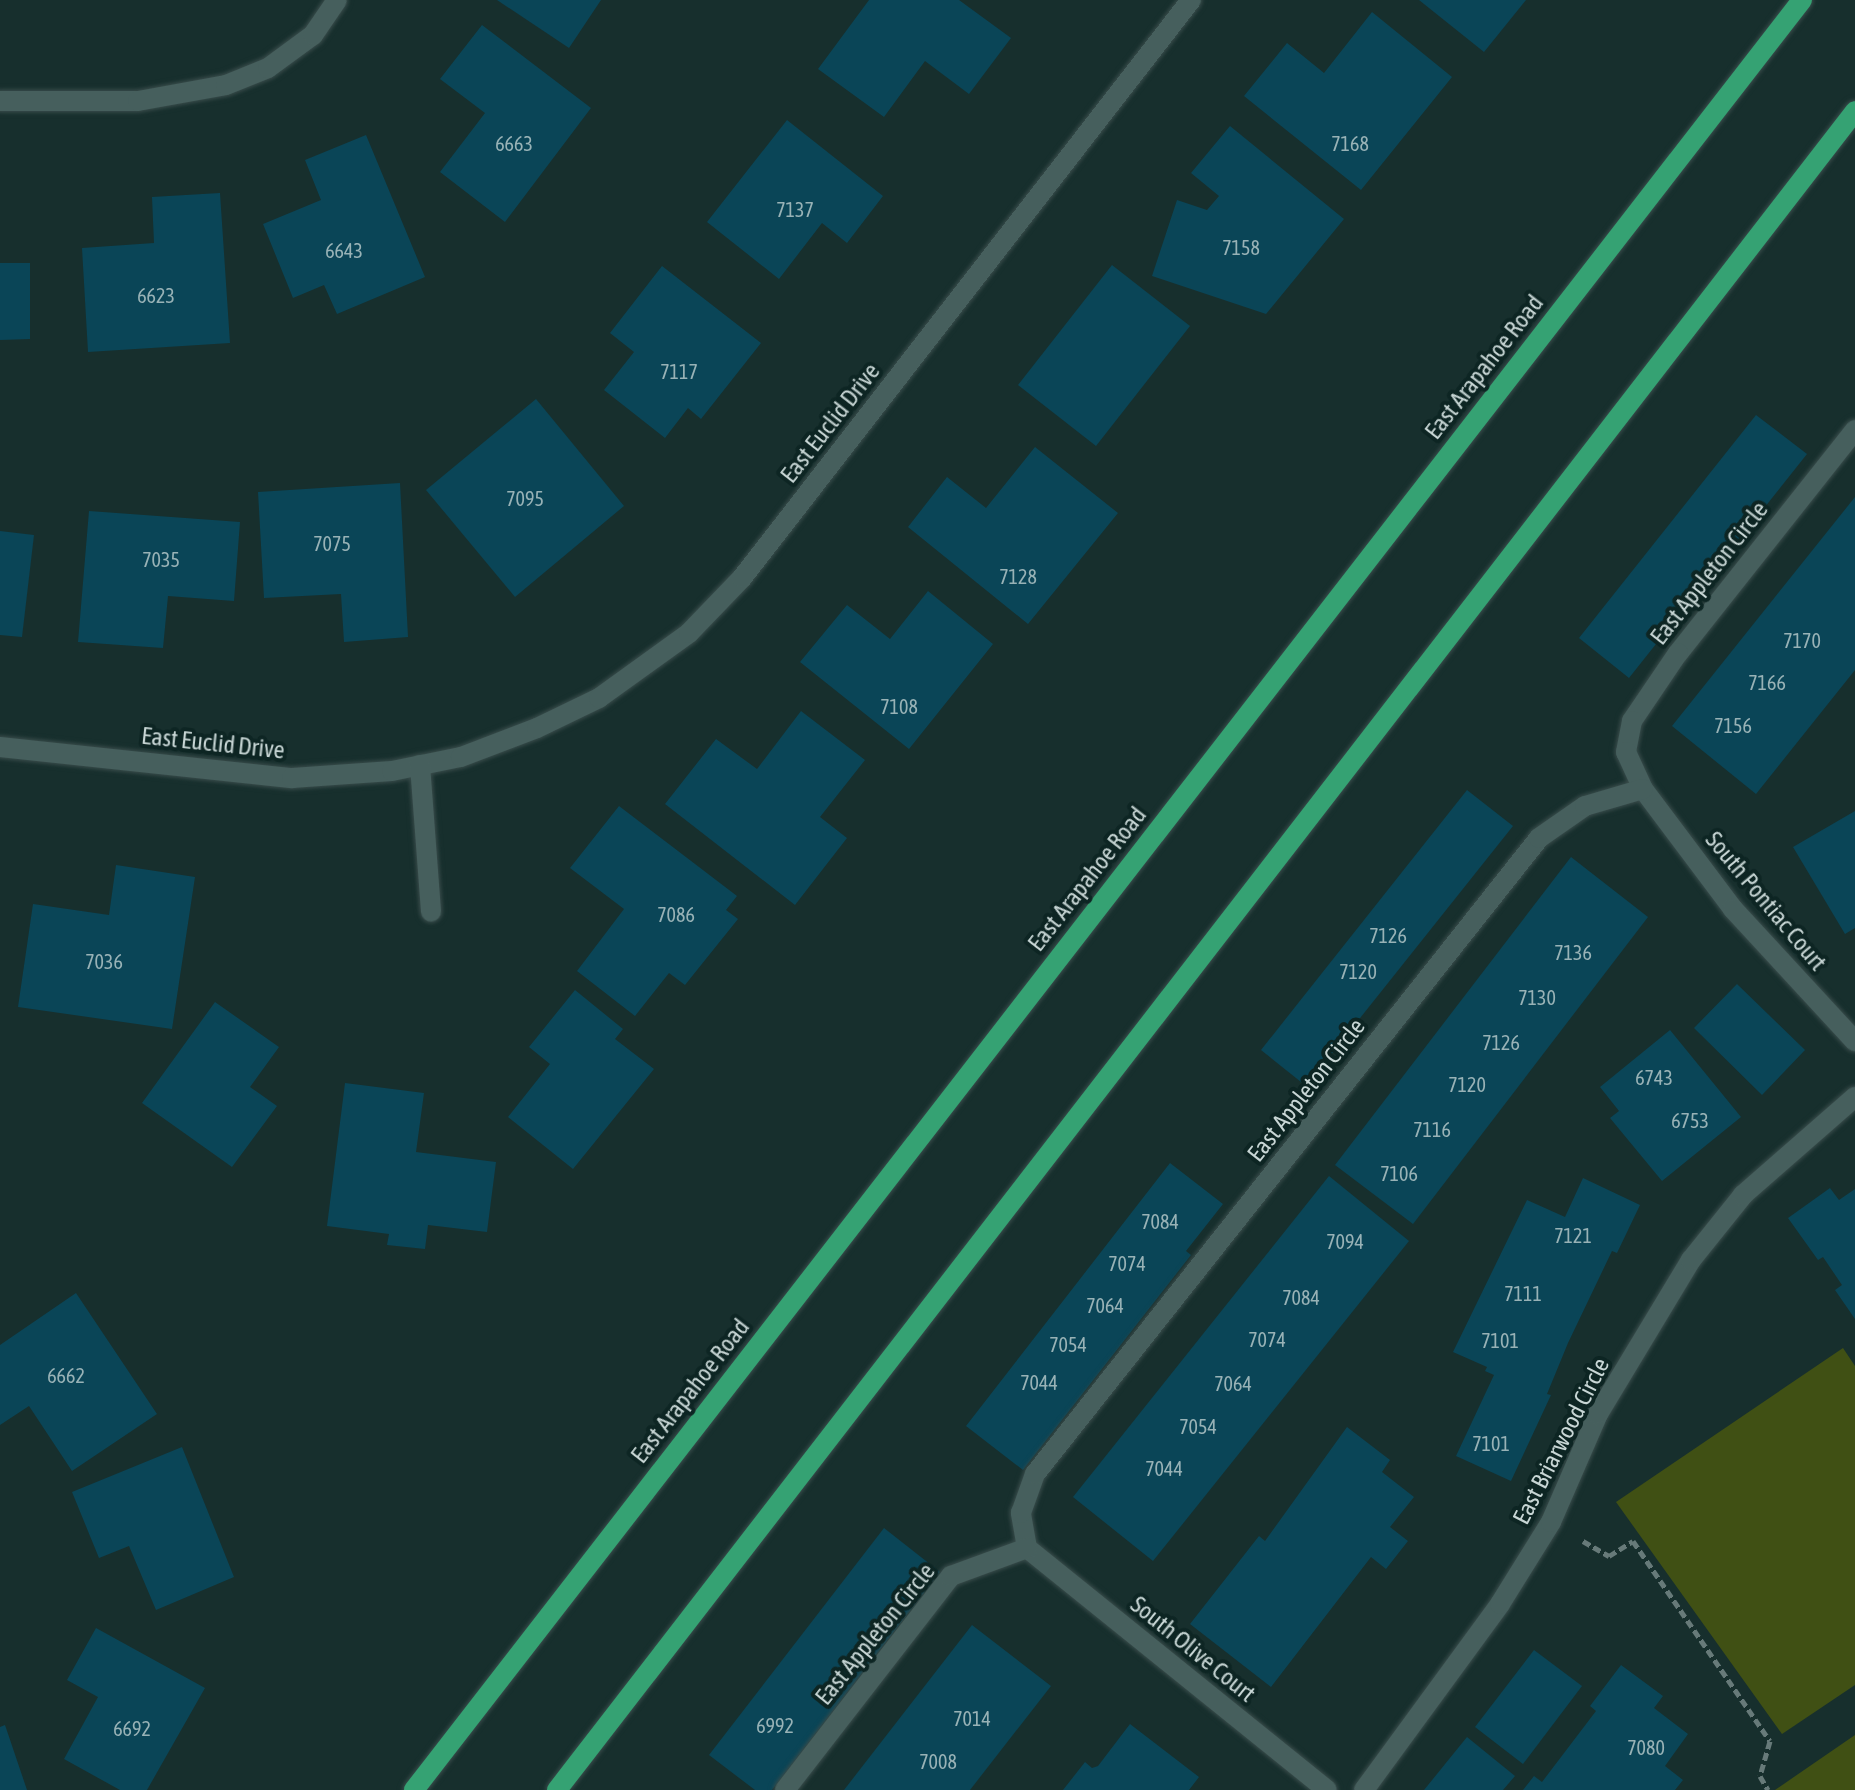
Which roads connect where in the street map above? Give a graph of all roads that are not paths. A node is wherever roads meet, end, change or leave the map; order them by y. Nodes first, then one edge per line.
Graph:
1 (337, 0) edge
2 (1191, 0) edge
3 (1802, 0) edge
4 (0, 101) edge
5 (1855, 111) edge
6 (1855, 430) edge
7 (0, 747) edge
8 (420, 765) junction
9 (1643, 789) junction
10 (431, 912) dead end
11 (1855, 1041) edge
12 (1855, 1097) edge
13 (1027, 1548) junction
14 (414, 1790) edge
15 (557, 1790) edge
16 (785, 1790) edge
17 (1327, 1790) edge
18 (1364, 1790) edge

1 - 4 street
2 - 8 street, East Euclid Drive
3 - 14 main road, East Arapahoe Road
5 - 15 main road
6 - 9 street, East Appleton Circle
7 - 8 street, East Euclid Drive
8 - 10 street
9 - 11 street, South Pontiac Court
9 - 13 street, East Appleton Circle
12 - 18 street, East Briarwood Circle
13 - 16 street, East Appleton Circle
13 - 17 street, South Olive Court

